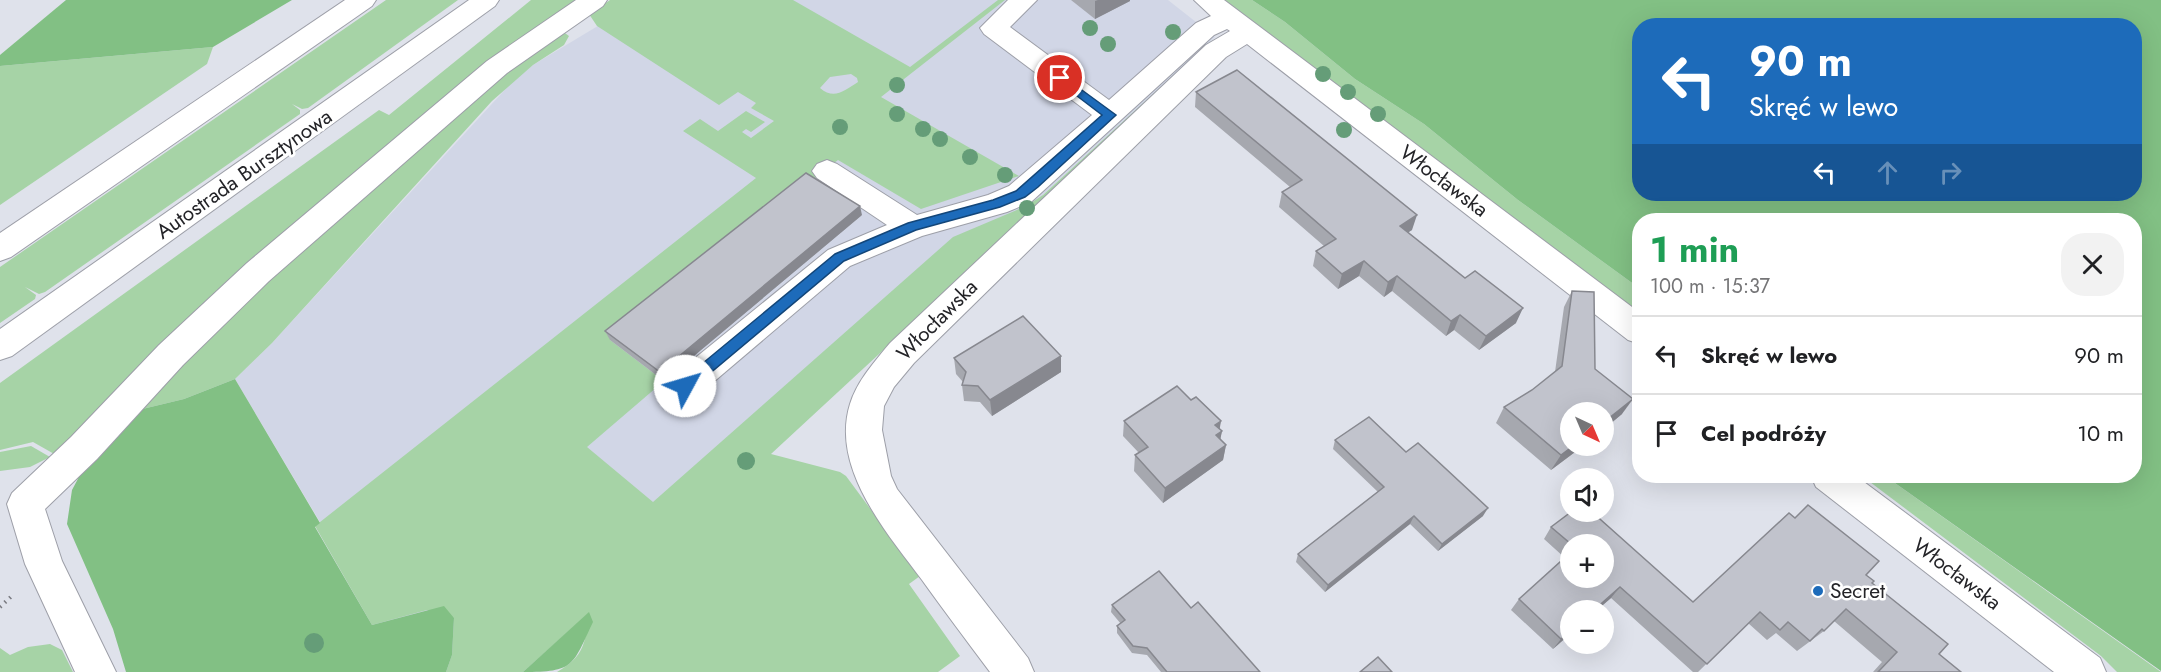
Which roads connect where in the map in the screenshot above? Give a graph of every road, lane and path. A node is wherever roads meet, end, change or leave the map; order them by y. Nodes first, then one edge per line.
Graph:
1 (363, 0) edge
2 (486, 0) edge
3 (594, 0) edge
4 (1024, 0) edge
5 (1228, 16) edge
6 (1110, 115) junction
7 (827, 171) dead end
8 (912, 226) junction
9 (0, 249) edge
10 (1632, 325) edge
11 (0, 346) edge
12 (685, 386) dead end
13 (1837, 483) edge
14 (13, 499) edge
15 (96, 672) edge
16 (1014, 672) edge
17 (2086, 672) edge

1 - 9 main road
2 - 11 main road, Autostrada Bursztynowa
3 - 14 main road
4 - 6 main road
5 - 6 main road
5 - 10 main road, Włocławska
5 - 16 main road, Włocławska
6 - 8 main road
7 - 8 main road
8 - 12 main road
13 - 17 main road, Włocławska
14 - 15 main road

